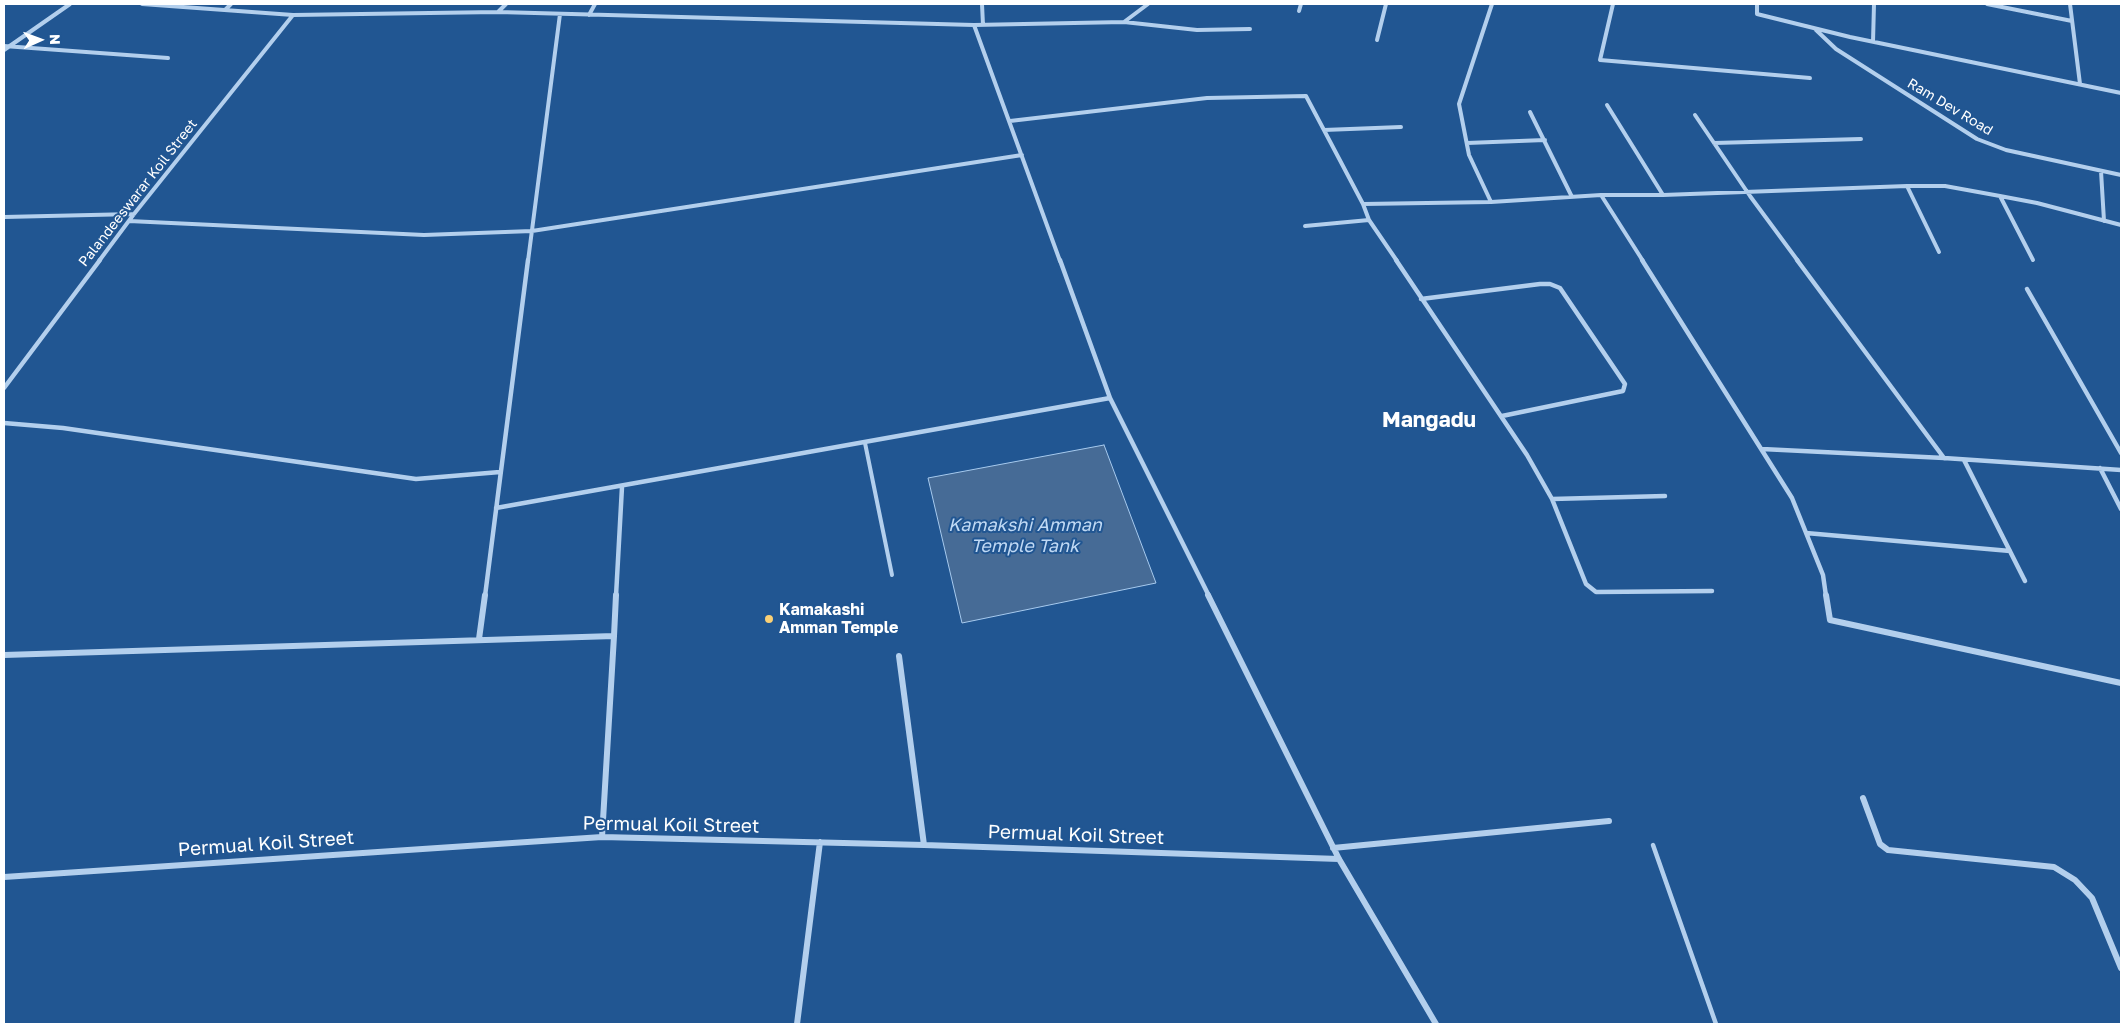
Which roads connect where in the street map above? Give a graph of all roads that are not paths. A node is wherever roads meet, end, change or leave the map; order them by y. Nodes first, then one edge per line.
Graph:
1 (70, 4) edge
2 (142, 4) edge
3 (231, 4) edge
4 (506, 4) edge
5 (595, 4) edge
6 (982, 4) edge
7 (1148, 4) edge
8 (1301, 4) edge
9 (1386, 4) edge
10 (1492, 4) edge
11 (1613, 4) edge
12 (1757, 4) edge
13 (1874, 4) edge
14 (1987, 4) edge
15 (2070, 4) edge
16 (225, 10) junction
17 (498, 12) junction
18 (1299, 12) dead end
19 (560, 14) junction
20 (293, 15) junction
21 (589, 15) junction
22 (2072, 21) junction
23 (1124, 22) junction
24 (974, 25) junction
25 (983, 25) junction
26 (1814, 28) junction
27 (1250, 29) dead end
28 (1376, 40) dead end
29 (1873, 42) junction
30 (6, 46) edge
31 (4, 50) edge
32 (168, 58) dead end
33 (1810, 78) dead end
34 (2080, 84) junction
35 (2121, 93) edge
36 (1607, 105) dead end
37 (1530, 112) dead end
38 (1695, 115) dead end
39 (1010, 121) junction
40 (1401, 127) dead end
41 (1324, 130) junction
42 (1861, 139) dead end
43 (1545, 140) junction
44 (1467, 143) junction
45 (1714, 143) junction
46 (1022, 154) junction
47 (2101, 170) junction
48 (2121, 175) edge
49 (1907, 186) junction
50 (1747, 192) junction
51 (1601, 195) junction
52 (1663, 195) junction
53 (1572, 196) junction
54 (2000, 196) junction
55 (1491, 202) junction
56 (1363, 204) junction
57 (134, 214) junction
58 (4, 217) edge
59 (1369, 220) junction
60 (128, 221) junction
61 (2104, 221) junction
62 (2121, 225) edge
63 (1305, 226) dead end
64 (532, 231) junction
65 (1939, 252) dead end
66 (2034, 260) dead end
67 (2028, 289) dead end
68 (1421, 299) junction
69 (4, 388) edge
70 (1110, 398) junction
71 (1502, 416) junction
72 (4, 423) edge
73 (865, 443) junction
74 (1762, 450) junction
75 (2121, 453) edge
76 (1944, 458) junction
77 (1964, 460) junction
78 (2100, 468) junction
79 (2121, 470) edge
80 (500, 472) junction
81 (622, 487) junction
82 (1665, 496) dead end
83 (1552, 500) junction
84 (496, 508) junction
85 (2121, 508) edge
86 (1806, 533) junction
87 (2010, 551) junction
88 (892, 575) dead end
89 (2025, 581) dead end
90 (1712, 591) dead end
91 (614, 636) junction
92 (479, 639) junction
93 (4, 655) edge
94 (899, 656) dead end
95 (2121, 683) edge
96 (1863, 798) dead end
97 (1609, 821) dead end
98 (602, 837) junction
99 (820, 842) junction
100 (924, 845) junction
101 (1653, 845) dead end
102 (1334, 848) junction
103 (1339, 859) junction
104 (4, 877) edge
105 (2121, 968) edge
106 (797, 1024) edge
107 (1436, 1024) edge
108 (1716, 1024) edge

1 - 30 street
2 - 16 street
3 - 16 street
4 - 17 street
5 - 21 street
6 - 25 street
7 - 23 street
8 - 18 street
9 - 28 street
10 - 44 street
11 - 33 street
12 - 26 street
13 - 29 street
14 - 22 street
15 - 22 street
16 - 20 street
17 - 19 street
17 - 20 street
19 - 21 street
19 - 64 street
20 - 57 street, Palandeeswarar Koil Street
21 - 24 street
22 - 34 street
23 - 25 street
23 - 27 street
24 - 25 street
24 - 39 street
26 - 29 street
26 - 47 street, Ram Dev Road
29 - 34 street
30 - 31 street
30 - 32 street
34 - 35 street
36 - 52 street
37 - 43 street
38 - 45 street
39 - 41 street
39 - 46 street
40 - 41 street
41 - 56 street
42 - 45 street
43 - 44 street
43 - 53 street
44 - 55 street
45 - 50 street
46 - 64 street
46 - 70 street
47 - 48 street, Ram Dev Road
47 - 61 street
49 - 50 street
49 - 54 street
49 - 65 street
50 - 52 street
50 - 76 street
51 - 52 street
51 - 53 street
51 - 74 street
53 - 55 street
54 - 61 street
54 - 66 street
55 - 56 street
56 - 59 street
57 - 58 street
57 - 60 street, Palandeeswarar Koil Street
59 - 63 street
59 - 68 street
60 - 64 street
60 - 69 street, Palandeeswarar Koil Street
61 - 62 street
64 - 80 street
67 - 75 street
68 - 71 street
68 - 71 street
70 - 73 street
70 - 102 street
71 - 83 street
72 - 80 street
73 - 81 street
73 - 88 lane
74 - 76 street
74 - 86 street
76 - 77 street
77 - 78 street
77 - 87 street
78 - 79 street
78 - 85 street
80 - 84 street
81 - 84 street
81 - 91 street
82 - 83 street
83 - 90 street
84 - 92 street
86 - 87 street
86 - 95 street
87 - 89 street
91 - 92 street
91 - 98 street
92 - 93 street
94 - 100 street
96 - 105 street
97 - 102 street
98 - 99 street, Permual Koil Street
98 - 104 street, Permual Koil Street
99 - 100 street, Permual Koil Street
99 - 106 street
100 - 103 street, Permual Koil Street
101 - 108 lane
102 - 103 street
103 - 107 street

